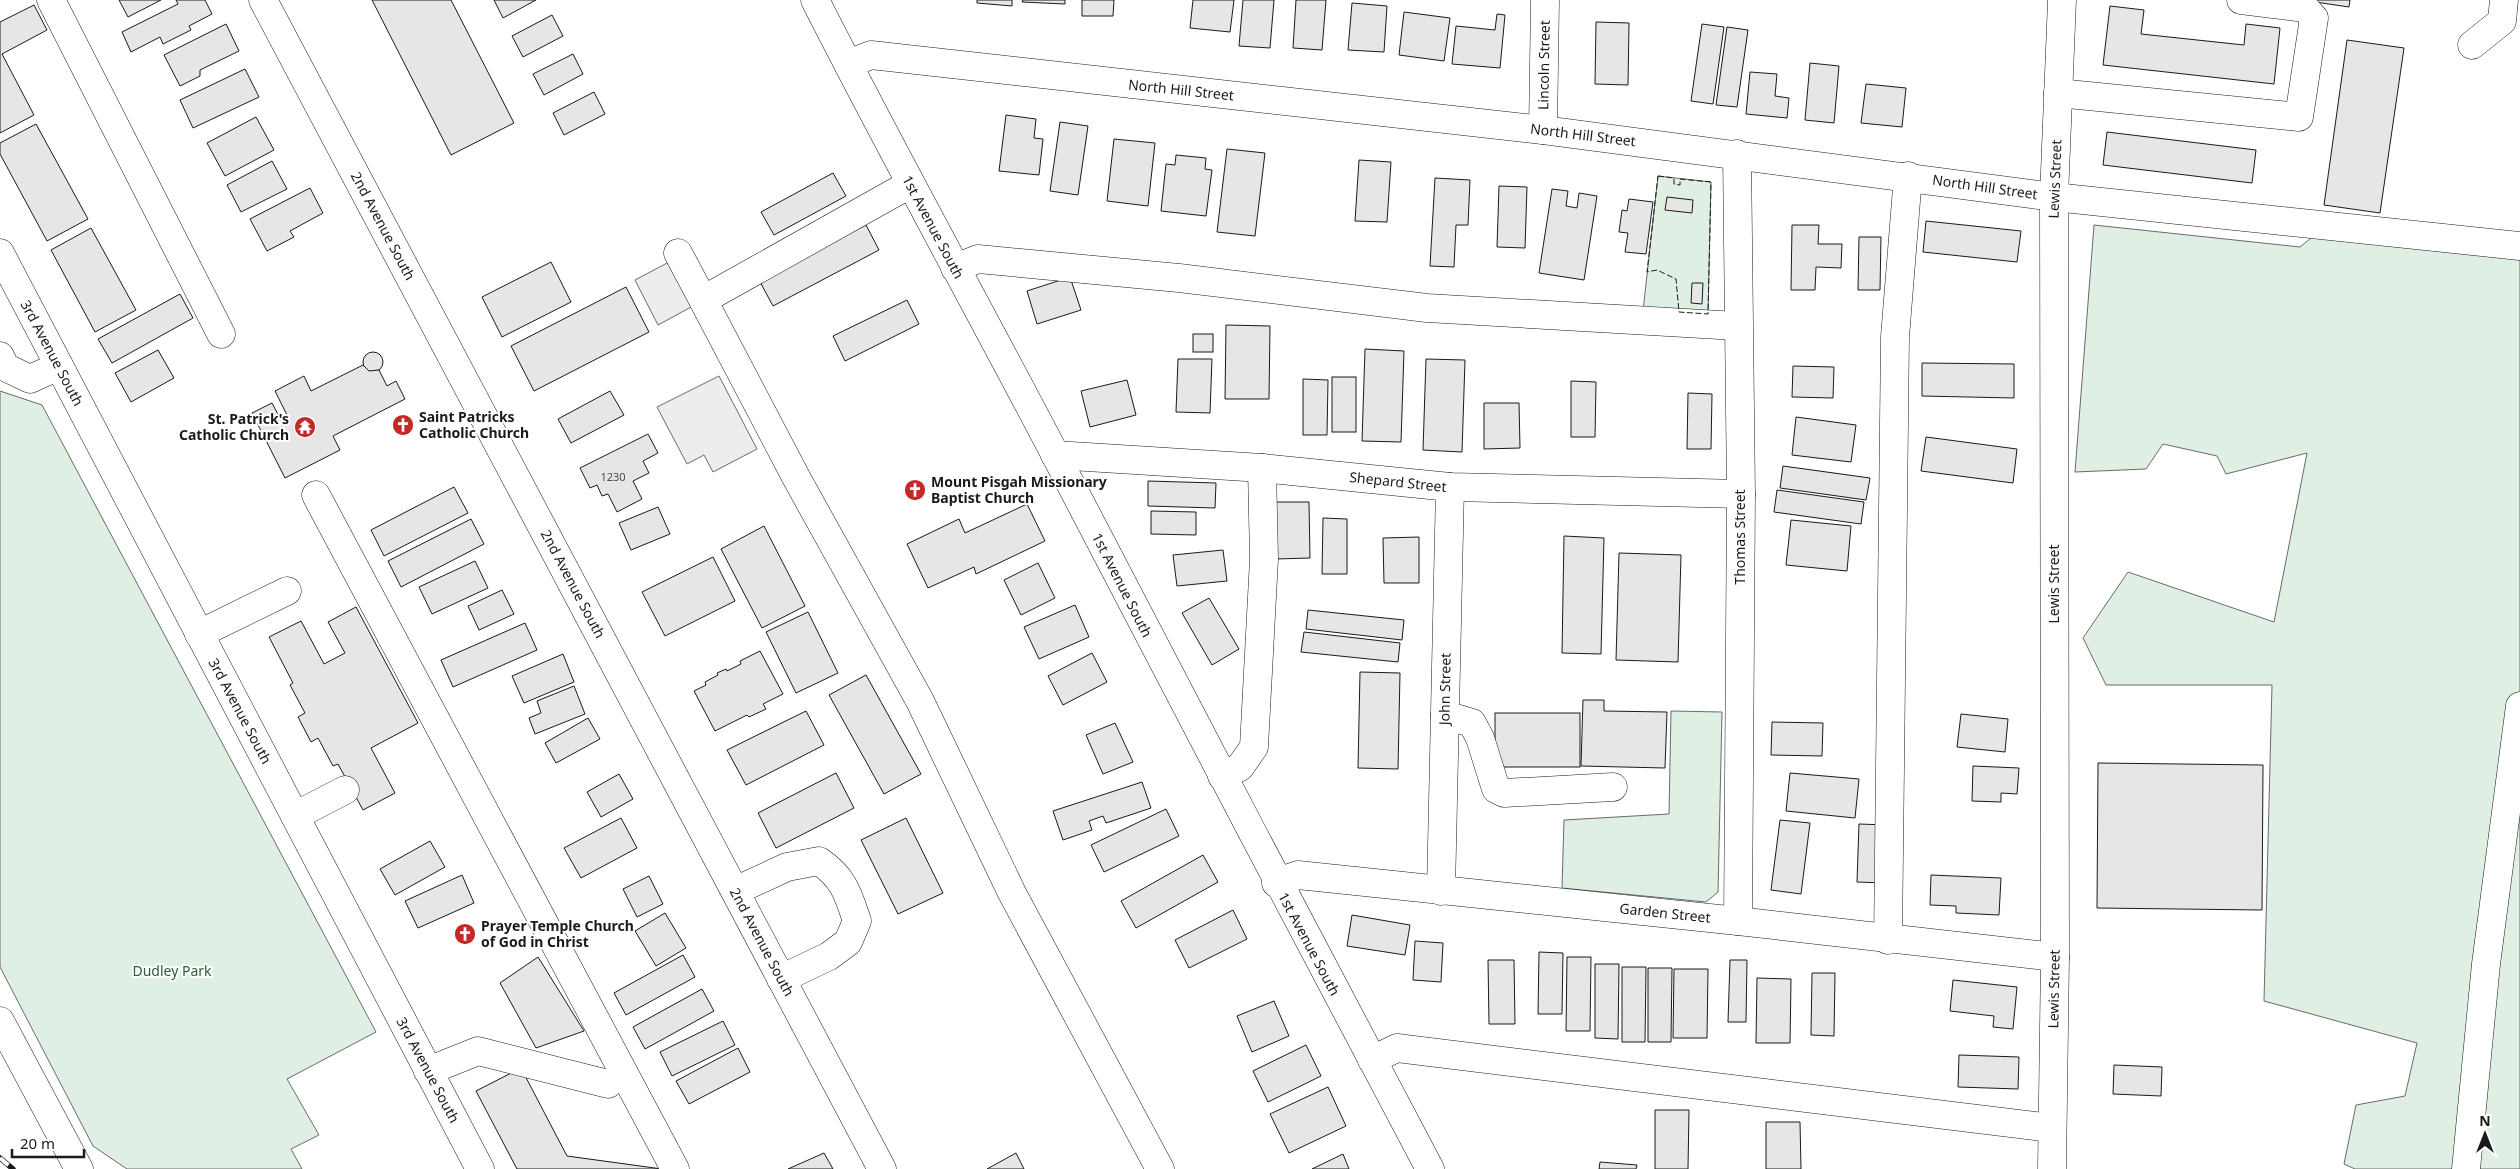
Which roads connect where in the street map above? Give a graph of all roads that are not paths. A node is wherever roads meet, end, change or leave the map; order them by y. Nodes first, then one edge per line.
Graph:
1 (51, 0) edge
2 (263, 0) edge
3 (815, 0) edge
4 (1545, 0) edge
5 (2062, 0) edge
6 (2241, 0) edge
7 (2504, 0) edge
8 (2472, 45) dead end
9 (848, 64) junction
10 (2058, 93) junction
11 (1543, 130) junction
12 (1737, 154) junction
13 (1908, 176) junction
14 (910, 184) junction
15 (2054, 196) junction
16 (2520, 246) edge
17 (678, 253) dead end
18 (0, 254) edge
19 (955, 268) junction
20 (703, 300) junction
21 (1737, 326) junction
22 (221, 334) dead end
23 (0, 356) edge
24 (59, 366) junction
25 (1055, 455) junction
26 (1262, 468) junction
27 (1450, 487) junction
28 (1741, 494) junction
29 (316, 495) dead end
30 (287, 591) dead end
31 (199, 634) junction
32 (2520, 706) edge
33 (1445, 715) junction
34 (1222, 776) junction
35 (1613, 787) dead end
36 (345, 790) dead end
37 (295, 816) junction
38 (1276, 883) junction
39 (735, 891) junction
40 (1441, 891) junction
41 (1738, 921) junction
42 (1888, 940) junction
43 (2054, 957) junction
44 (782, 979) junction
45 (0, 1021) edge
46 (1372, 1060) junction
47 (428, 1071) junction
48 (608, 1084) dead end
49 (2051, 1128) junction
50 (79, 1169) edge
51 (480, 1169) edge
52 (675, 1169) edge
53 (882, 1169) edge
54 (1160, 1169) edge
55 (1430, 1169) edge
56 (2052, 1169) edge
57 (2466, 1169) edge

1 - 22 street
2 - 39 street, 2nd Avenue South
3 - 9 street, 1st Avenue South
4 - 11 street, Lincoln Street
5 - 10 street, Lewis Street
6 - 10 street
7 - 8 street
9 - 11 street, North Hill Street
9 - 14 street, 1st Avenue South
10 - 15 street, Lewis Street
11 - 12 street, North Hill Street
12 - 13 street, North Hill Street
12 - 21 street, Thomas Street
13 - 15 street, North Hill Street
13 - 42 street
14 - 19 street, 1st Avenue South
14 - 20 street
15 - 16 street, North Hill Street
15 - 43 street, Lewis Street
17 - 20 street
18 - 24 street, 3rd Avenue South
19 - 21 street
19 - 25 street, 1st Avenue South
20 - 54 street
21 - 28 street, Thomas Street
23 - 24 street
24 - 31 street, 3rd Avenue South
25 - 26 street, Shepard Street
25 - 34 street, 1st Avenue South
26 - 27 street, Shepard Street
26 - 34 street
27 - 28 street, Shepard Street
27 - 33 street, John Street
28 - 41 street, Thomas Street
29 - 52 street
30 - 31 street
31 - 37 street, 3rd Avenue South
32 - 57 street
33 - 35 street
33 - 40 street, John Street
34 - 38 street, 1st Avenue South
36 - 37 street
37 - 47 street, 3rd Avenue South
38 - 40 street, Garden Street
38 - 46 street, 1st Avenue South
39 - 44 street, 2nd Avenue South
39 - 44 street
40 - 41 street, Garden Street
41 - 42 street, Garden Street
42 - 43 street, Garden Street
43 - 49 street, Lewis Street
44 - 53 street, 2nd Avenue South
45 - 50 street
46 - 49 street
46 - 55 street, 1st Avenue South
47 - 48 street
47 - 51 street, 3rd Avenue South
49 - 56 street, Lewis Street

